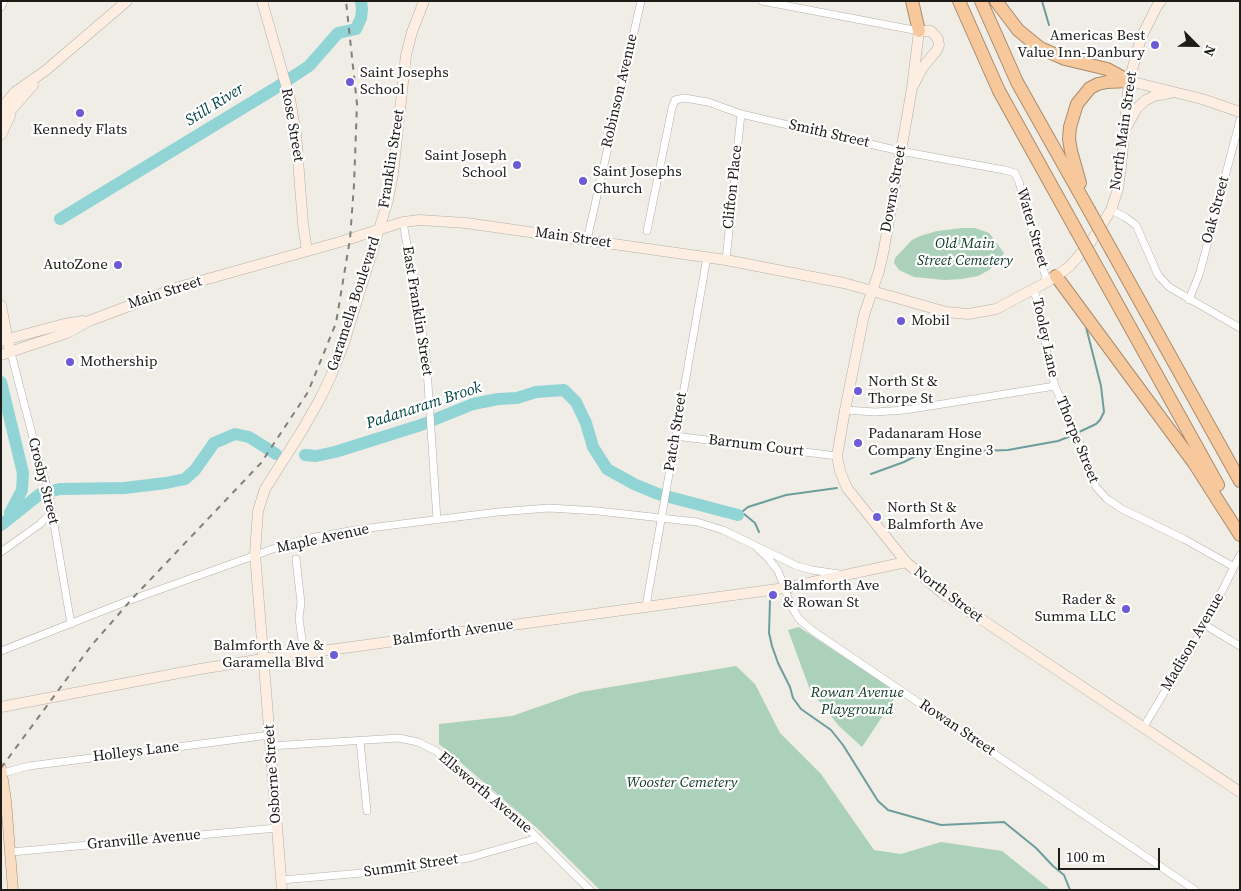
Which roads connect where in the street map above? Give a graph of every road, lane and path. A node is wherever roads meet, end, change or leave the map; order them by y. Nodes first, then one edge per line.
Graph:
1 (4, 1) edge
2 (127, 1) edge
3 (262, 1) edge
4 (424, 1) edge
5 (641, 1) edge
6 (762, 1) edge
7 (912, 1) edge
8 (959, 1) edge
9 (981, 1) edge
10 (996, 1) edge
11 (1161, 1) edge
12 (1, 7) edge
13 (919, 31) junction
14 (1129, 81) junction
15 (912, 88) junction
16 (1176, 92) junction
17 (16, 97) junction
18 (1, 99) edge
19 (1, 110) edge
20 (1240, 112) edge
21 (741, 114) junction
22 (1240, 120) edge
23 (1, 122) edge
24 (1, 135) edge
25 (1124, 135) junction
26 (900, 151) junction
27 (1014, 173) joint
28 (1088, 210) junction
29 (1111, 210) junction
30 (404, 222) junction
31 (379, 229) junction
32 (647, 231) dead end
33 (587, 240) junction
34 (307, 251) junction
35 (707, 257) junction
36 (726, 260) junction
37 (1052, 279) junction
38 (872, 290) junction
39 (1034, 290) junction
40 (1189, 300) junction
41 (1, 305) edge
42 (89, 321) junction
43 (1240, 328) edge
44 (4, 341) edge
45 (6, 354) edge
46 (1055, 386) junction
47 (845, 410) junction
48 (675, 436) junction
49 (837, 456) junction
50 (1240, 480) edge
51 (51, 509) junction
52 (662, 518) junction
53 (437, 520) junction
54 (1240, 525) edge
55 (1240, 535) edge
56 (748, 541) junction
57 (1, 552) edge
58 (255, 554) junction
59 (1240, 555) edge
60 (296, 559) dead end
61 (906, 562) junction
62 (1235, 565) junction
63 (847, 574) junction
64 (785, 588) junction
65 (646, 606) junction
66 (71, 624) junction
67 (1205, 625) junction
68 (1240, 646) edge
69 (1, 651) edge
70 (304, 654) junction
71 (263, 659) junction
72 (1, 706) edge
73 (1143, 728) junction
74 (270, 735) junction
75 (360, 741) junction
76 (270, 746) junction
77 (2, 771) edge
78 (1240, 792) edge
79 (367, 811) dead end
80 (277, 828) junction
81 (538, 838) junction
82 (11, 852) junction
83 (282, 885) edge
84 (13, 890) edge
85 (590, 890) edge
86 (1195, 890) edge

1 - 12 street
2 - 17 main road
3 - 34 main road, Rose Street
4 - 31 main road, Franklin Street
5 - 33 street, Robinson Avenue
6 - 13 street
7 - 13 highway
8 - 54 highway, bridge
9 - 28 highway
10 - 14 highway
11 - 14 main road, North Main Street
13 - 15 main road, Downs Street
13 - 15 main road, Downs Street
14 - 16 main road
14 - 25 main road, North Main Street
14 - 28 highway
15 - 26 main road, Downs Street
16 - 20 main road
16 - 25 main road
17 - 18 main road
17 - 19 main road
17 - 23 main road
17 - 24 main road
21 - 26 street, Smith Street
21 - 32 street, Smith Street
21 - 36 street, Clifton Place
22 - 40 street, Oak Street
25 - 29 main road, North Main Street
26 - 27 street, Smith Street
26 - 38 main road, Downs Street
27 - 37 street, Water Street
28 - 50 highway, bridge
29 - 37 main road, North Main Street
29 - 40 street
30 - 31 main road, Main Street
30 - 33 main road, Main Street
30 - 53 street, East Franklin Street
31 - 34 main road, Main Street
31 - 58 main road, Garamella Boulevard
33 - 35 main road, Main Street
34 - 42 main road, Main Street
35 - 36 main road, Main Street
35 - 48 street, Patch Street
36 - 38 main road, Main Street
37 - 39 main road, Main Street
37 - 55 highway
38 - 39 main road, Main Street
38 - 47 main road, North Street
39 - 46 street, Tooley Lane
40 - 43 street
41 - 44 main road, Crosby Street
42 - 44 main road, Main Street
42 - 45 main road, Main Street
44 - 45 main road, Crosby Street
45 - 51 street, Crosby Street
46 - 47 street, Thorpe Street
46 - 62 street, Thorpe Street
47 - 49 main road, North Street
48 - 49 street, Barnum Court
48 - 52 street, Patch Street
49 - 61 main road, North Street
51 - 57 street
51 - 66 street, Crosby Street
52 - 53 street, Maple Avenue
52 - 56 street, Rowan Street
52 - 65 street, Patch Street
53 - 58 street, Maple Avenue
56 - 63 street, Rowan Street
56 - 64 street, Rowan Street
58 - 66 street, Maple Avenue
58 - 71 main road, Garamella Boulevard
59 - 62 street, Madison Avenue
60 - 70 street
61 - 63 main road, Balmforth Avenue
61 - 73 main road, North Street
62 - 67 street, Madison Avenue
63 - 64 main road, Balmforth Avenue
64 - 65 main road, Balmforth Avenue
64 - 86 street, Rowan Street
65 - 70 main road, Balmforth Avenue
66 - 69 street, Maple Avenue
67 - 68 street
67 - 73 street, Madison Avenue
70 - 71 main road, Balmforth Avenue
71 - 72 main road, Balmforth Avenue
71 - 74 main road, Osborne Street
73 - 78 main road, North Street
74 - 76 main road, Osborne Street
74 - 77 street, Holleys Lane
75 - 76 street, Ellsworth Avenue
75 - 79 street
75 - 81 street, Ellsworth Avenue
76 - 80 main road, Osborne Street
77 - 82 main road
80 - 82 street, Granville Avenue
80 - 83 main road, Osborne Street
81 - 83 street, Summit Street
81 - 85 street, Ellsworth Avenue
82 - 84 main road

